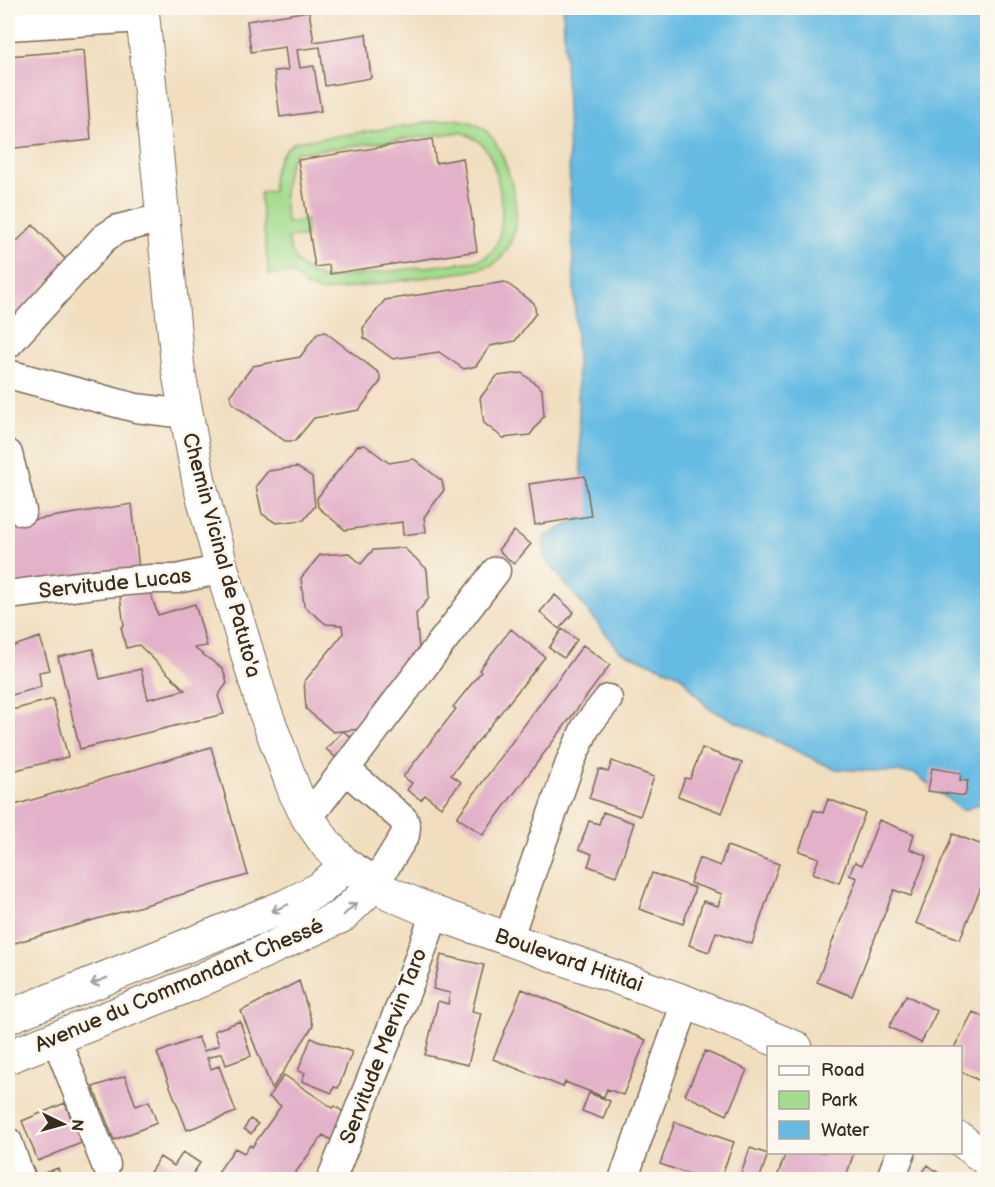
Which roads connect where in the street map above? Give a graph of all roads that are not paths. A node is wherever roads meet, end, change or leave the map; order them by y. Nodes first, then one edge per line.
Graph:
1 (142, 13) edge
2 (8, 26) edge
3 (162, 218) junction
4 (8, 344) edge
5 (8, 374) edge
6 (186, 414) junction
7 (8, 454) edge
8 (22, 511) dead end
9 (222, 569) junction
10 (496, 572) dead end
11 (8, 595) edge
12 (608, 699) dead end
13 (345, 769) junction
14 (308, 818) junction
15 (346, 865) junction
16 (374, 885) junction
17 (435, 913) junction
18 (508, 939) junction
19 (686, 1002) junction
20 (8, 1017) edge
21 (56, 1038) junction
22 (794, 1046) edge
23 (8, 1057) edge
24 (962, 1141) edge
25 (8, 1142) edge
26 (884, 1154) edge
27 (900, 1154) edge
28 (987, 1161) edge
29 (106, 1165) dead end
30 (21, 1179) edge
31 (331, 1179) edge
32 (623, 1179) edge
33 (874, 1179) edge
34 (890, 1179) edge

1 - 2 street
1 - 3 main road, Chemin Vicinal de Patuto'a
3 - 4 street
3 - 6 main road, Chemin Vicinal de Patuto'a
5 - 6 street
6 - 9 main road, Chemin Vicinal de Patuto'a
7 - 8 street
9 - 11 street, Servitude Lucas
9 - 14 main road, Chemin Vicinal de Patuto'a
10 - 13 street
12 - 18 street
13 - 14 street
13 - 16 street
14 - 15 main road, Chemin Vicinal de Patuto'a
15 - 16 main road, Boulevard Hititai
15 -> 20 main road, Avenue du Commandant Chessé
16 - 17 main road, Boulevard Hititai
21 -> 16 main road, Avenue du Commandant Chessé
17 - 18 main road, Boulevard Hititai
17 - 31 street, Servitude Mervin Taro
18 - 19 main road, Boulevard Hititai
19 - 22 main road, Boulevard Hititai
19 - 32 street
21 - 23 main road, Avenue du Commandant Chessé
21 - 29 street
24 - 28 main road
25 - 30 street
26 - 33 street
27 - 34 street

